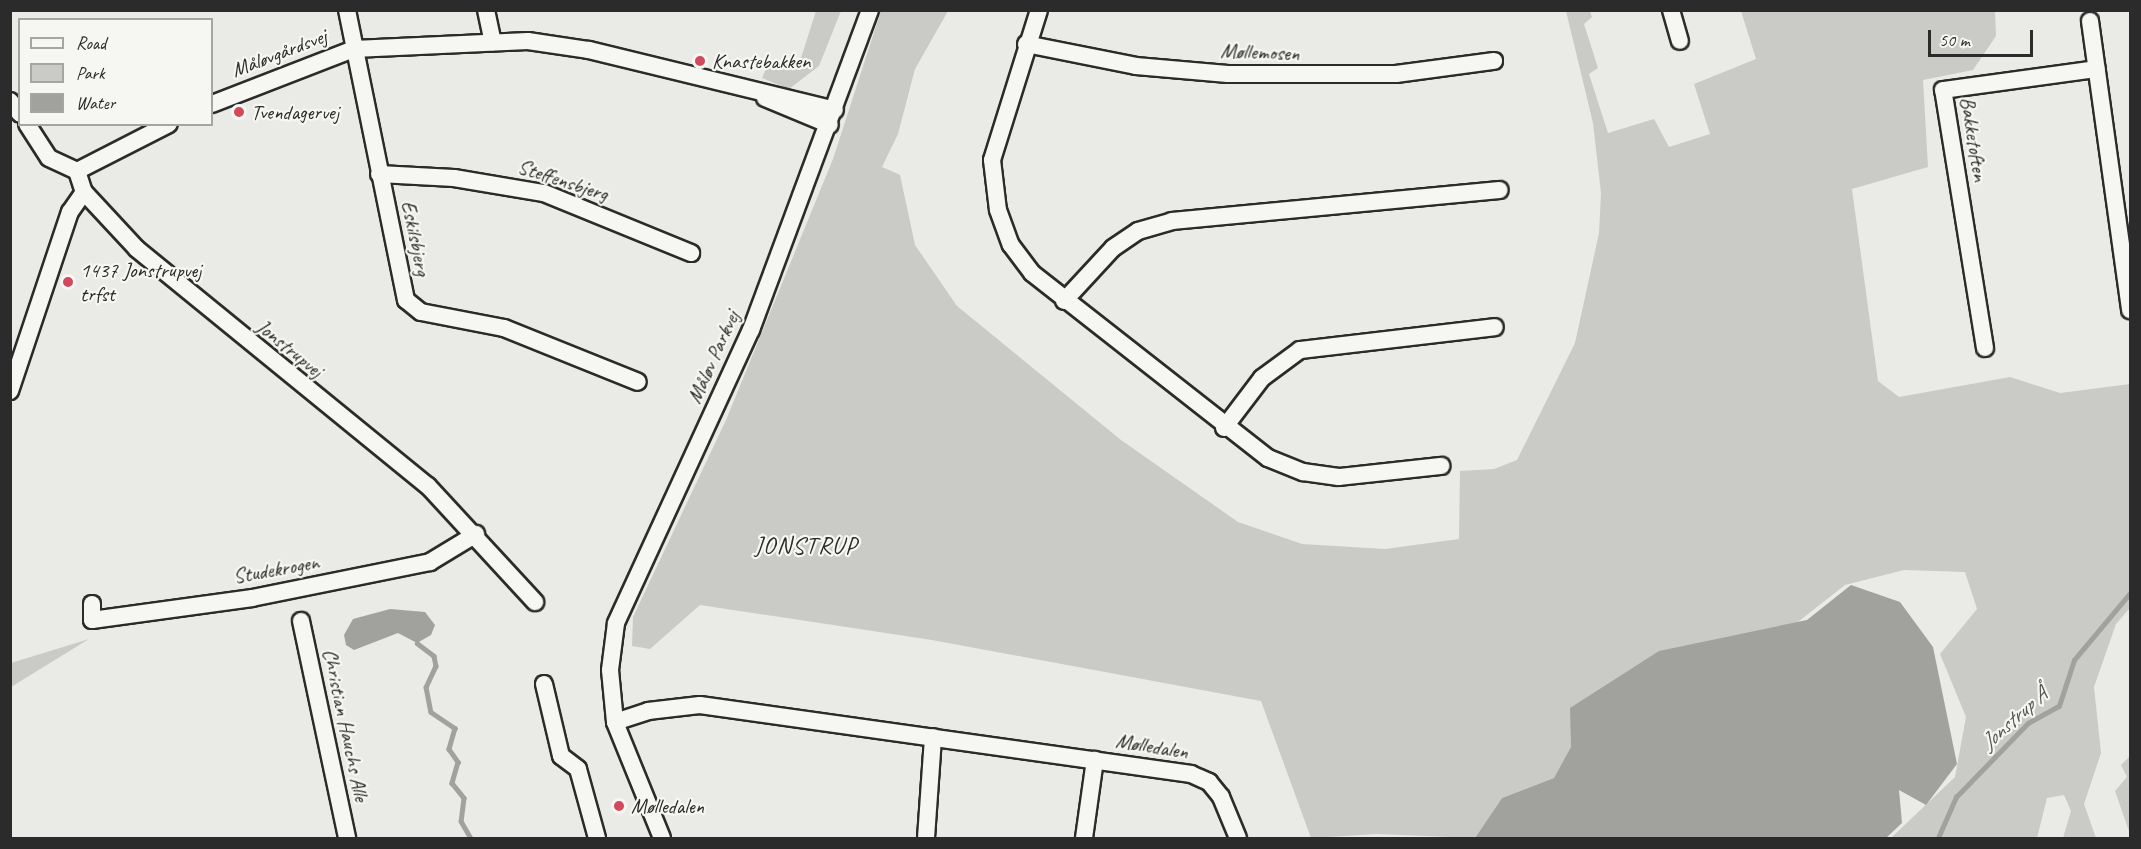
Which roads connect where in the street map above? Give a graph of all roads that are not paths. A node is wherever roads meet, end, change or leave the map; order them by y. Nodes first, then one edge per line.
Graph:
1 (347, 10) edge
2 (486, 10) edge
3 (870, 10) edge
4 (1039, 10) edge
5 (1671, 10) edge
6 (2090, 21) dead end
7 (1680, 41) dead end
8 (493, 42) junction
9 (1026, 45) junction
10 (354, 49) junction
11 (1494, 62) dead end
12 (2097, 69) junction
13 (213, 104) edge
14 (832, 117) junction
15 (28, 126) edge
16 (165, 126) edge
17 (77, 171) junction
18 (379, 174) junction
19 (1500, 190) dead end
20 (84, 192) junction
21 (2123, 203) edge
22 (691, 253) dead end
23 (1064, 301) junction
24 (2130, 310) edge
25 (1495, 327) dead end
26 (1985, 348) dead end
27 (638, 382) dead end
28 (10, 391) edge
29 (1224, 428) junction
30 (1441, 466) dead end
31 (476, 534) junction
32 (535, 602) dead end
33 (92, 604) dead end
34 (301, 621) dead end
35 (543, 684) dead end
36 (615, 722) junction
37 (933, 736) junction
38 (1095, 760) junction
39 (347, 838) edge
40 (597, 838) edge
41 (662, 838) edge
42 (926, 838) edge
43 (1084, 838) edge
44 (1238, 838) edge

1 - 10 street, Eskilsbjerg
2 - 8 street
3 - 14 street, Måløv Parkvej
4 - 9 street
5 - 7 street
6 - 12 street
8 - 10 street, Måløvgårdsvej
8 - 14 street, Måløvgårdsvej
9 - 11 street, Møllemosen
9 - 23 street
10 - 13 street, Måløvgårdsvej
10 - 18 street, Eskilsbjerg
12 - 21 street
12 - 26 street, Bakketoften
14 - 36 street, Måløv Parkvej
15 - 17 street
16 - 17 street
17 - 20 street, Jonstrupvej
18 - 22 street, Steffensbjerg
18 - 27 street, Eskilsbjerg
19 - 23 street
20 - 28 street
20 - 31 street, Jonstrupvej
21 - 24 street
23 - 29 street
25 - 29 street
29 - 30 street
31 - 32 street, Jonstrupvej
31 - 33 street, Studekrogen
34 - 39 street, Christian Hauchs Alle
35 - 40 street
36 - 37 street, Mølledalen
36 - 41 street
37 - 38 street, Mølledalen
37 - 42 street
38 - 43 street, Mølledalen
38 - 44 street, Mølledalen

